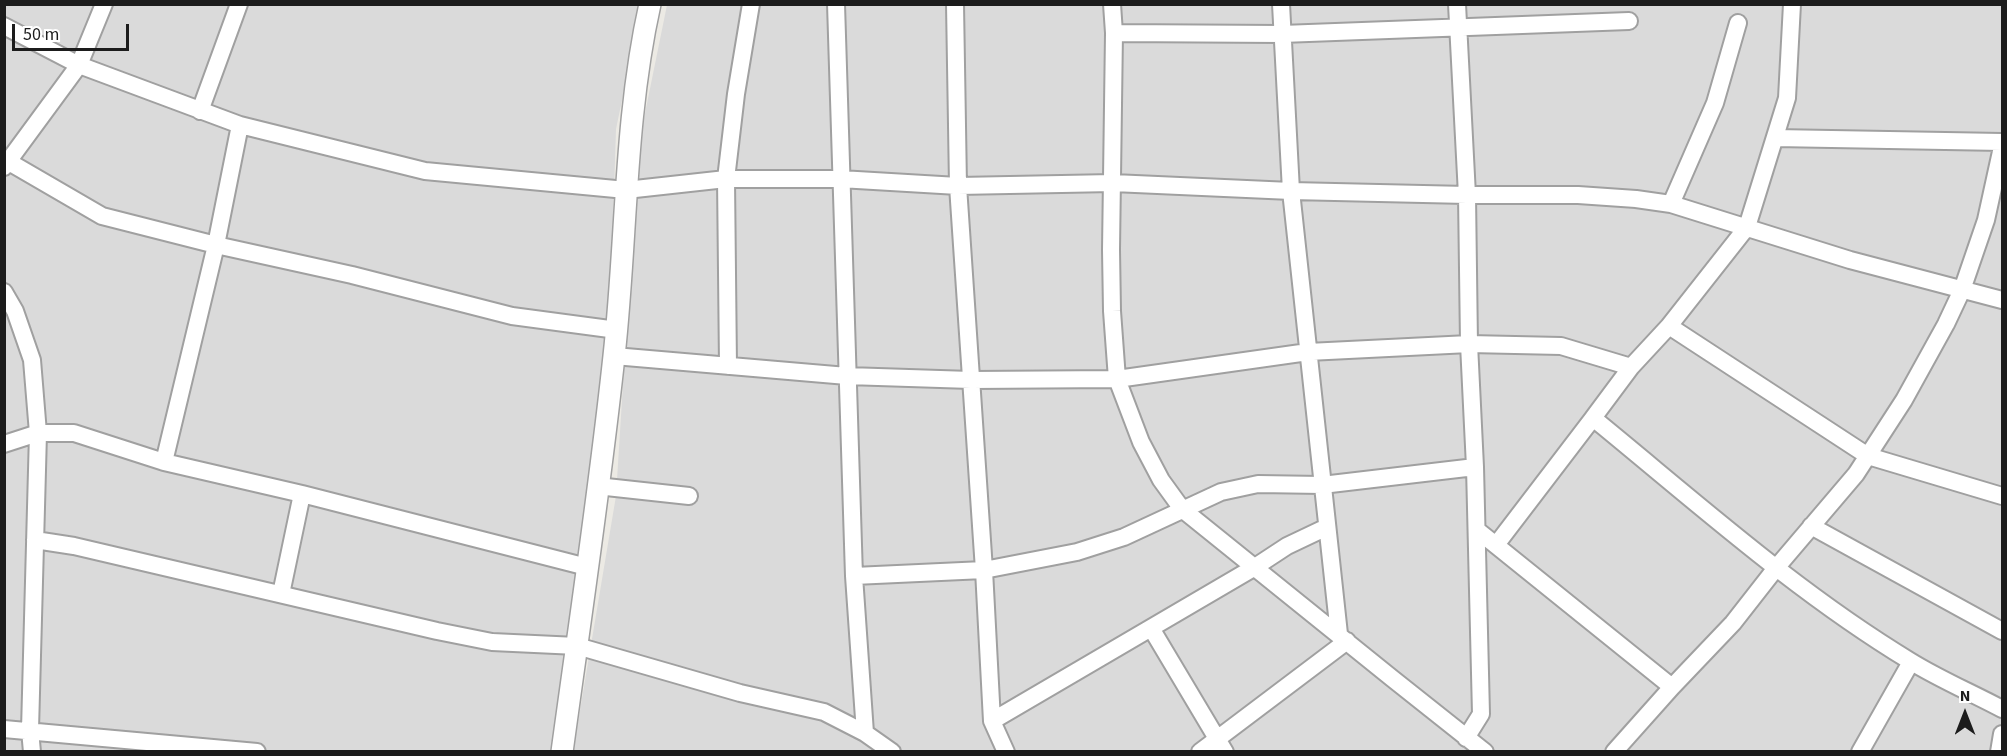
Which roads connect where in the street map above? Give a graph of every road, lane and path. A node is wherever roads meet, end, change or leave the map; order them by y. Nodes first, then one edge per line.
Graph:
1 (104, 4) edge
2 (238, 4) edge
3 (650, 4) edge
4 (751, 4) edge
5 (836, 4) edge
6 (955, 4) edge
7 (1112, 4) edge
8 (1281, 4) edge
9 (1457, 4) edge
10 (1792, 4) edge
11 (1629, 21) dead end
12 (1738, 23) dead end
13 (4, 26) edge
14 (1458, 28) junction
15 (1114, 33) junction
16 (1282, 34) junction
17 (79, 65) junction
18 (200, 111) junction
19 (240, 126) junction
20 (1775, 138) junction
21 (2002, 142) edge
22 (2002, 147) edge
23 (7, 164) edge
24 (726, 179) junction
25 (840, 179) junction
26 (1113, 183) junction
27 (958, 186) junction
28 (626, 189) junction
29 (1291, 191) junction
30 (1467, 195) junction
31 (1671, 204) junction
32 (1747, 227) junction
33 (216, 246) junction
34 (1962, 290) junction
35 (4, 292) edge
36 (2002, 300) edge
37 (1669, 326) junction
38 (616, 330) junction
39 (1468, 344) junction
40 (1308, 352) junction
41 (614, 356) junction
42 (728, 366) junction
43 (1631, 367) junction
44 (847, 376) junction
45 (1117, 379) junction
46 (971, 380) junction
47 (1593, 418) junction
48 (38, 433) junction
49 (4, 444) edge
50 (1868, 456) junction
51 (164, 462) junction
52 (1475, 467) junction
53 (1322, 485) junction
54 (597, 486) junction
55 (302, 494) junction
56 (689, 496) dead end
57 (2002, 496) edge
58 (1182, 508) junction
59 (1811, 526) junction
60 (1327, 528) junction
61 (1477, 530) junction
62 (35, 540) junction
63 (1496, 545) junction
64 (587, 567) junction
65 (1255, 567) junction
66 (1776, 568) junction
67 (984, 570) junction
68 (854, 576) junction
69 (280, 594) junction
70 (1151, 628) junction
71 (2002, 631) edge
72 (1343, 637) junction
73 (577, 646) junction
74 (1911, 662) junction
75 (1671, 687) junction
76 (2002, 709) edge
77 (992, 721) junction
78 (4, 729) edge
79 (30, 730) junction
80 (2002, 734) edge
81 (1466, 738) junction
82 (872, 742) edge
83 (1221, 746) edge
84 (32, 752) edge
85 (256, 752) edge
86 (562, 752) edge
87 (892, 752) edge
88 (1006, 752) edge
89 (1200, 752) edge
90 (1485, 752) edge
91 (1614, 752) edge
92 (1860, 752) edge
93 (1999, 752) edge

1 - 17 street
2 - 18 street
3 - 28 street
4 - 24 street
5 - 25 street
6 - 27 street
7 - 15 street
8 - 16 street
9 - 14 street
10 - 20 street
11 - 14 street
12 - 31 street
13 - 17 street
14 - 16 street
14 - 30 street
15 - 16 street
15 - 26 street
16 - 29 street
17 - 18 street
17 - 23 street
18 - 19 street
19 - 28 street
19 - 33 street
20 - 21 street
20 - 32 street
22 - 34 street
23 - 33 street
24 - 25 street
24 - 28 street
24 - 42 street
25 - 27 street
25 - 44 street
26 - 27 street
26 - 29 street
26 - 45 street
27 - 46 street
28 - 38 street
29 - 30 street
29 - 40 street
30 - 31 street
30 - 39 street
31 - 32 street
32 - 34 street
32 - 37 street
33 - 38 street
33 - 51 street
34 - 36 street
34 - 50 street
35 - 48 street
37 - 43 street
37 - 50 street
38 - 41 street
39 - 40 street
39 - 43 street
39 - 52 street
40 - 45 street
40 - 53 street
41 - 42 street
41 - 54 street
42 - 44 street
43 - 47 street
44 - 46 street
44 - 68 street
45 - 46 street
45 - 58 street
46 - 67 street
47 - 63 street
47 - 66 street
48 - 49 street
48 - 51 street
48 - 62 street
50 - 57 street
50 - 59 street
51 - 55 street
52 - 53 street
52 - 61 street
53 - 58 street
53 - 60 street
54 - 56 street
54 - 64 street
55 - 64 street
55 - 69 street
58 - 65 street
58 - 67 street
59 - 66 street
59 - 71 street
60 - 65 street
60 - 72 street
61 - 63 street
61 - 81 street
62 - 69 street
62 - 79 street
63 - 75 street
64 - 73 street
65 - 70 street
65 - 72 street
66 - 74 street
66 - 75 street
67 - 68 street
67 - 77 street
68 - 82 street
69 - 73 street
70 - 77 street
70 - 83 street
72 - 81 street
72 - 83 street
73 - 82 street
73 - 86 street
74 - 76 street
74 - 92 street
75 - 91 street
77 - 88 street
78 - 79 street
79 - 84 street
79 - 85 street
80 - 93 street
81 - 90 street
82 - 87 street
83 - 89 street

